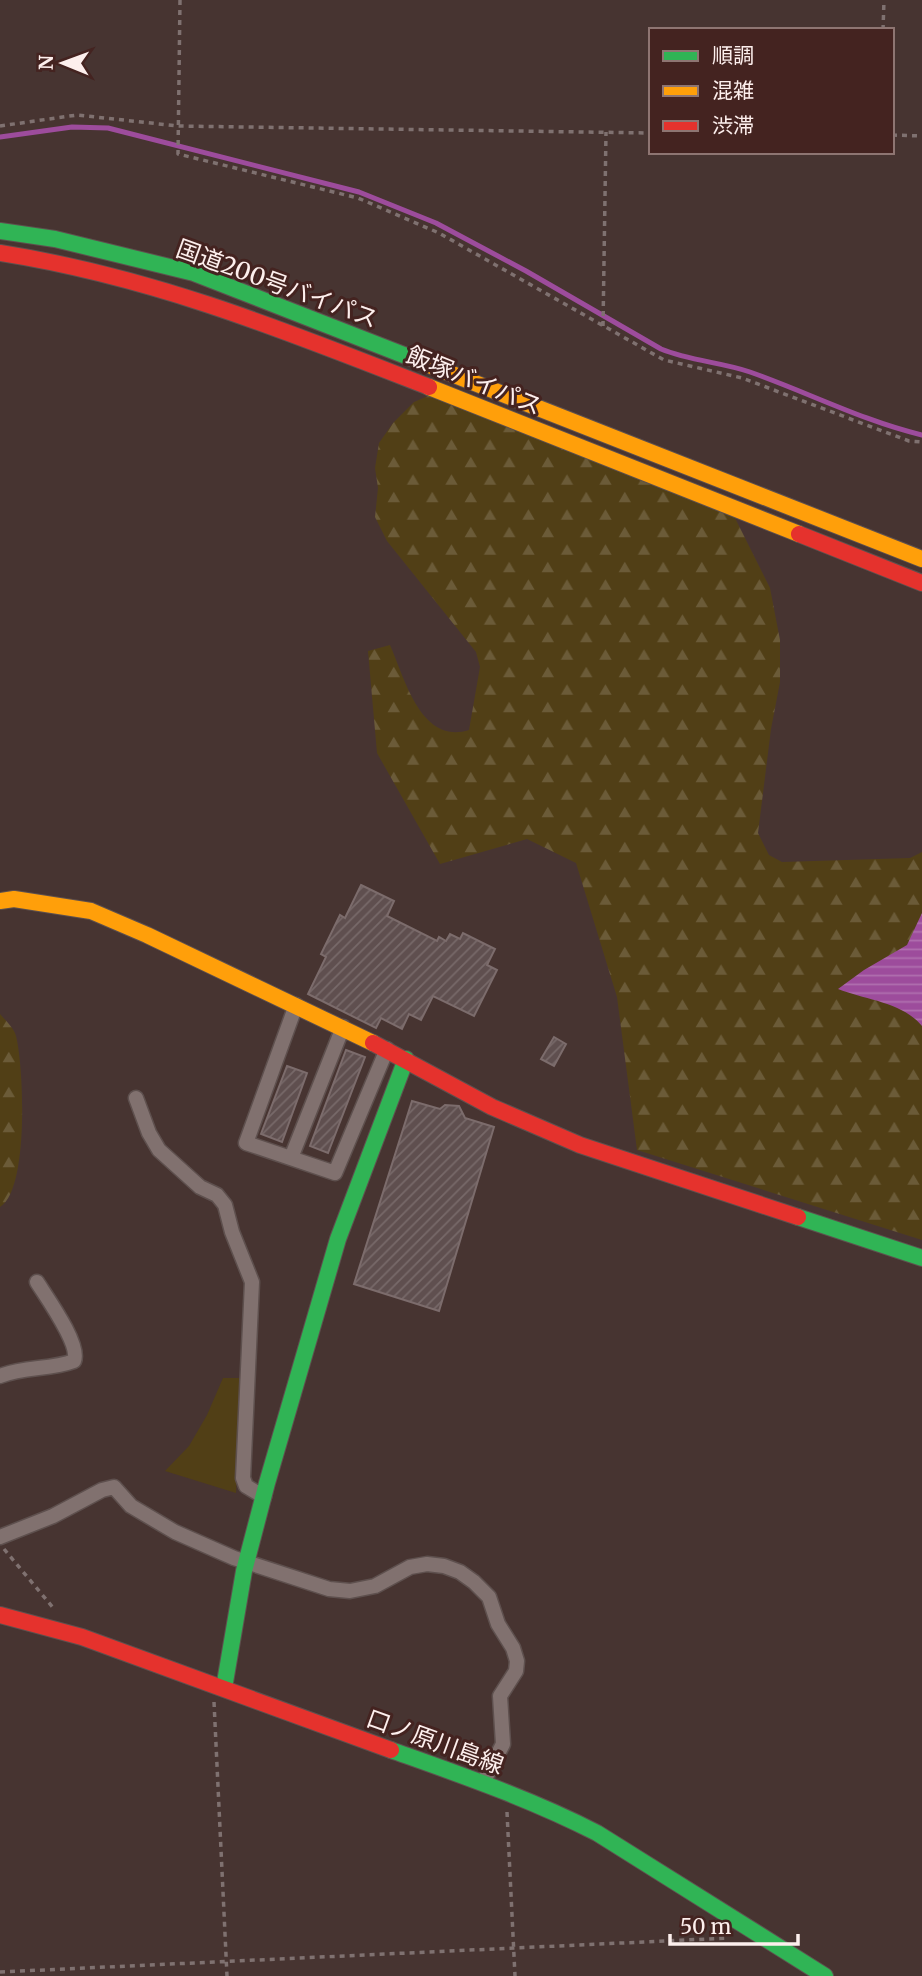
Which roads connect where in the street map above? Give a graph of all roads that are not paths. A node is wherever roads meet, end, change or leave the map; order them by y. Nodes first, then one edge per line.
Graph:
1 (0, 231) edge
2 (0, 253) edge
3 (922, 559) edge
4 (922, 583) edge
5 (0, 901) edge
6 (296, 1005) junction
7 (343, 1027) junction
8 (387, 1049) junction
9 (406, 1059) junction
10 (136, 1098) dead end
11 (291, 1158) junction
12 (922, 1258) edge
13 (37, 1282) dead end
14 (0, 1376) edge
15 (264, 1497) junction
16 (0, 1537) edge
17 (246, 1562) junction
18 (0, 1615) edge
19 (219, 1686) junction
20 (483, 1783) junction
21 (825, 1976) edge

1 - 3 main road, 国道200号バイパス
2 - 4 main road, 飯塚バイパス
5 - 6 main road
6 - 7 main road
6 - 11 street
7 - 8 main road
7 - 11 street
8 - 9 main road
8 - 11 street
9 - 12 main road
9 - 15 main road
10 - 15 street
13 - 14 street
15 - 17 main road
16 - 17 street
17 - 19 main road
17 - 20 street
18 - 19 main road, 口ノ原川島線
19 - 20 main road, 口ノ原川島線
20 - 21 main road, 口ノ原川島線

